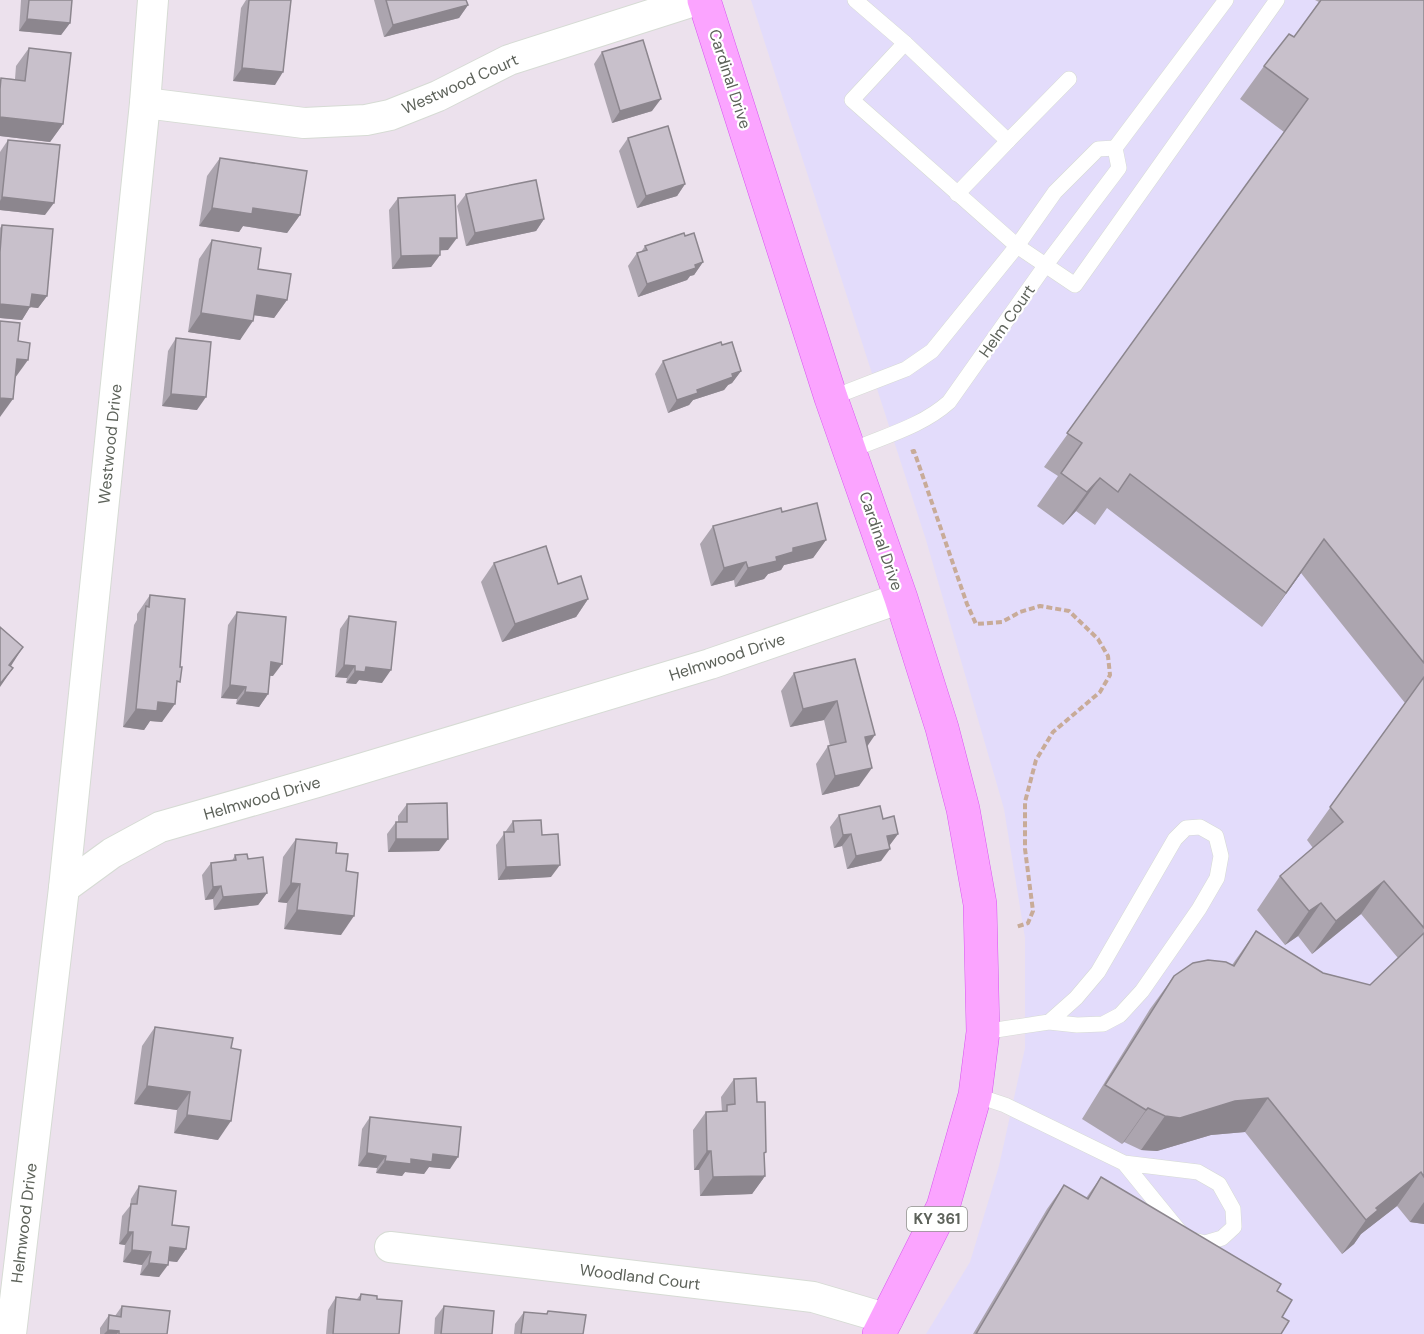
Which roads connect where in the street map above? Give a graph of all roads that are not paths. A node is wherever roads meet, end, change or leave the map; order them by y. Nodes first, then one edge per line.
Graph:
1 (153, 0) edge
2 (697, 0) edge
3 (704, 0) edge
4 (855, 0) edge
5 (1226, 0) edge
6 (1278, 0) edge
7 (904, 43) junction
8 (1068, 79) dead end
9 (145, 104) junction
10 (1008, 141) junction
11 (1115, 148) junction
12 (957, 194) junction
13 (1017, 246) junction
14 (1046, 266) junction
15 (831, 398) junction
16 (850, 451) junction
17 (901, 598) junction
18 (64, 888) junction
19 (1049, 1022) junction
20 (983, 1032) junction
21 (975, 1095) junction
22 (1125, 1162) junction
23 (390, 1247) dead end
24 (884, 1327) edge
25 (11, 1334) edge

1 - 9 street, Westwood Drive
2 - 9 street, Westwood Court
3 - 15 main road, Cardinal Drive
4 - 7 lane
5 - 11 lane
6 - 14 lane
7 - 10 lane
7 - 12 lane
8 - 10 lane
9 - 18 street, Westwood Drive
10 - 12 lane
11 - 13 lane
11 - 14 lane, Helm Court
12 - 13 lane
13 - 14 lane
13 - 15 lane
14 - 16 lane, Helm Court
15 - 16 main road, Cardinal Drive
16 - 17 main road, Cardinal Drive
17 - 18 street, Helmwood Drive
17 - 20 main road, Cardinal Drive
18 - 25 street, Helmwood Drive
19 - 19 lane
19 - 20 lane
20 - 21 main road, Cardinal Drive
21 - 22 lane
21 - 24 main road, KY 361
22 - 22 lane
23 - 24 street, Woodland Court

